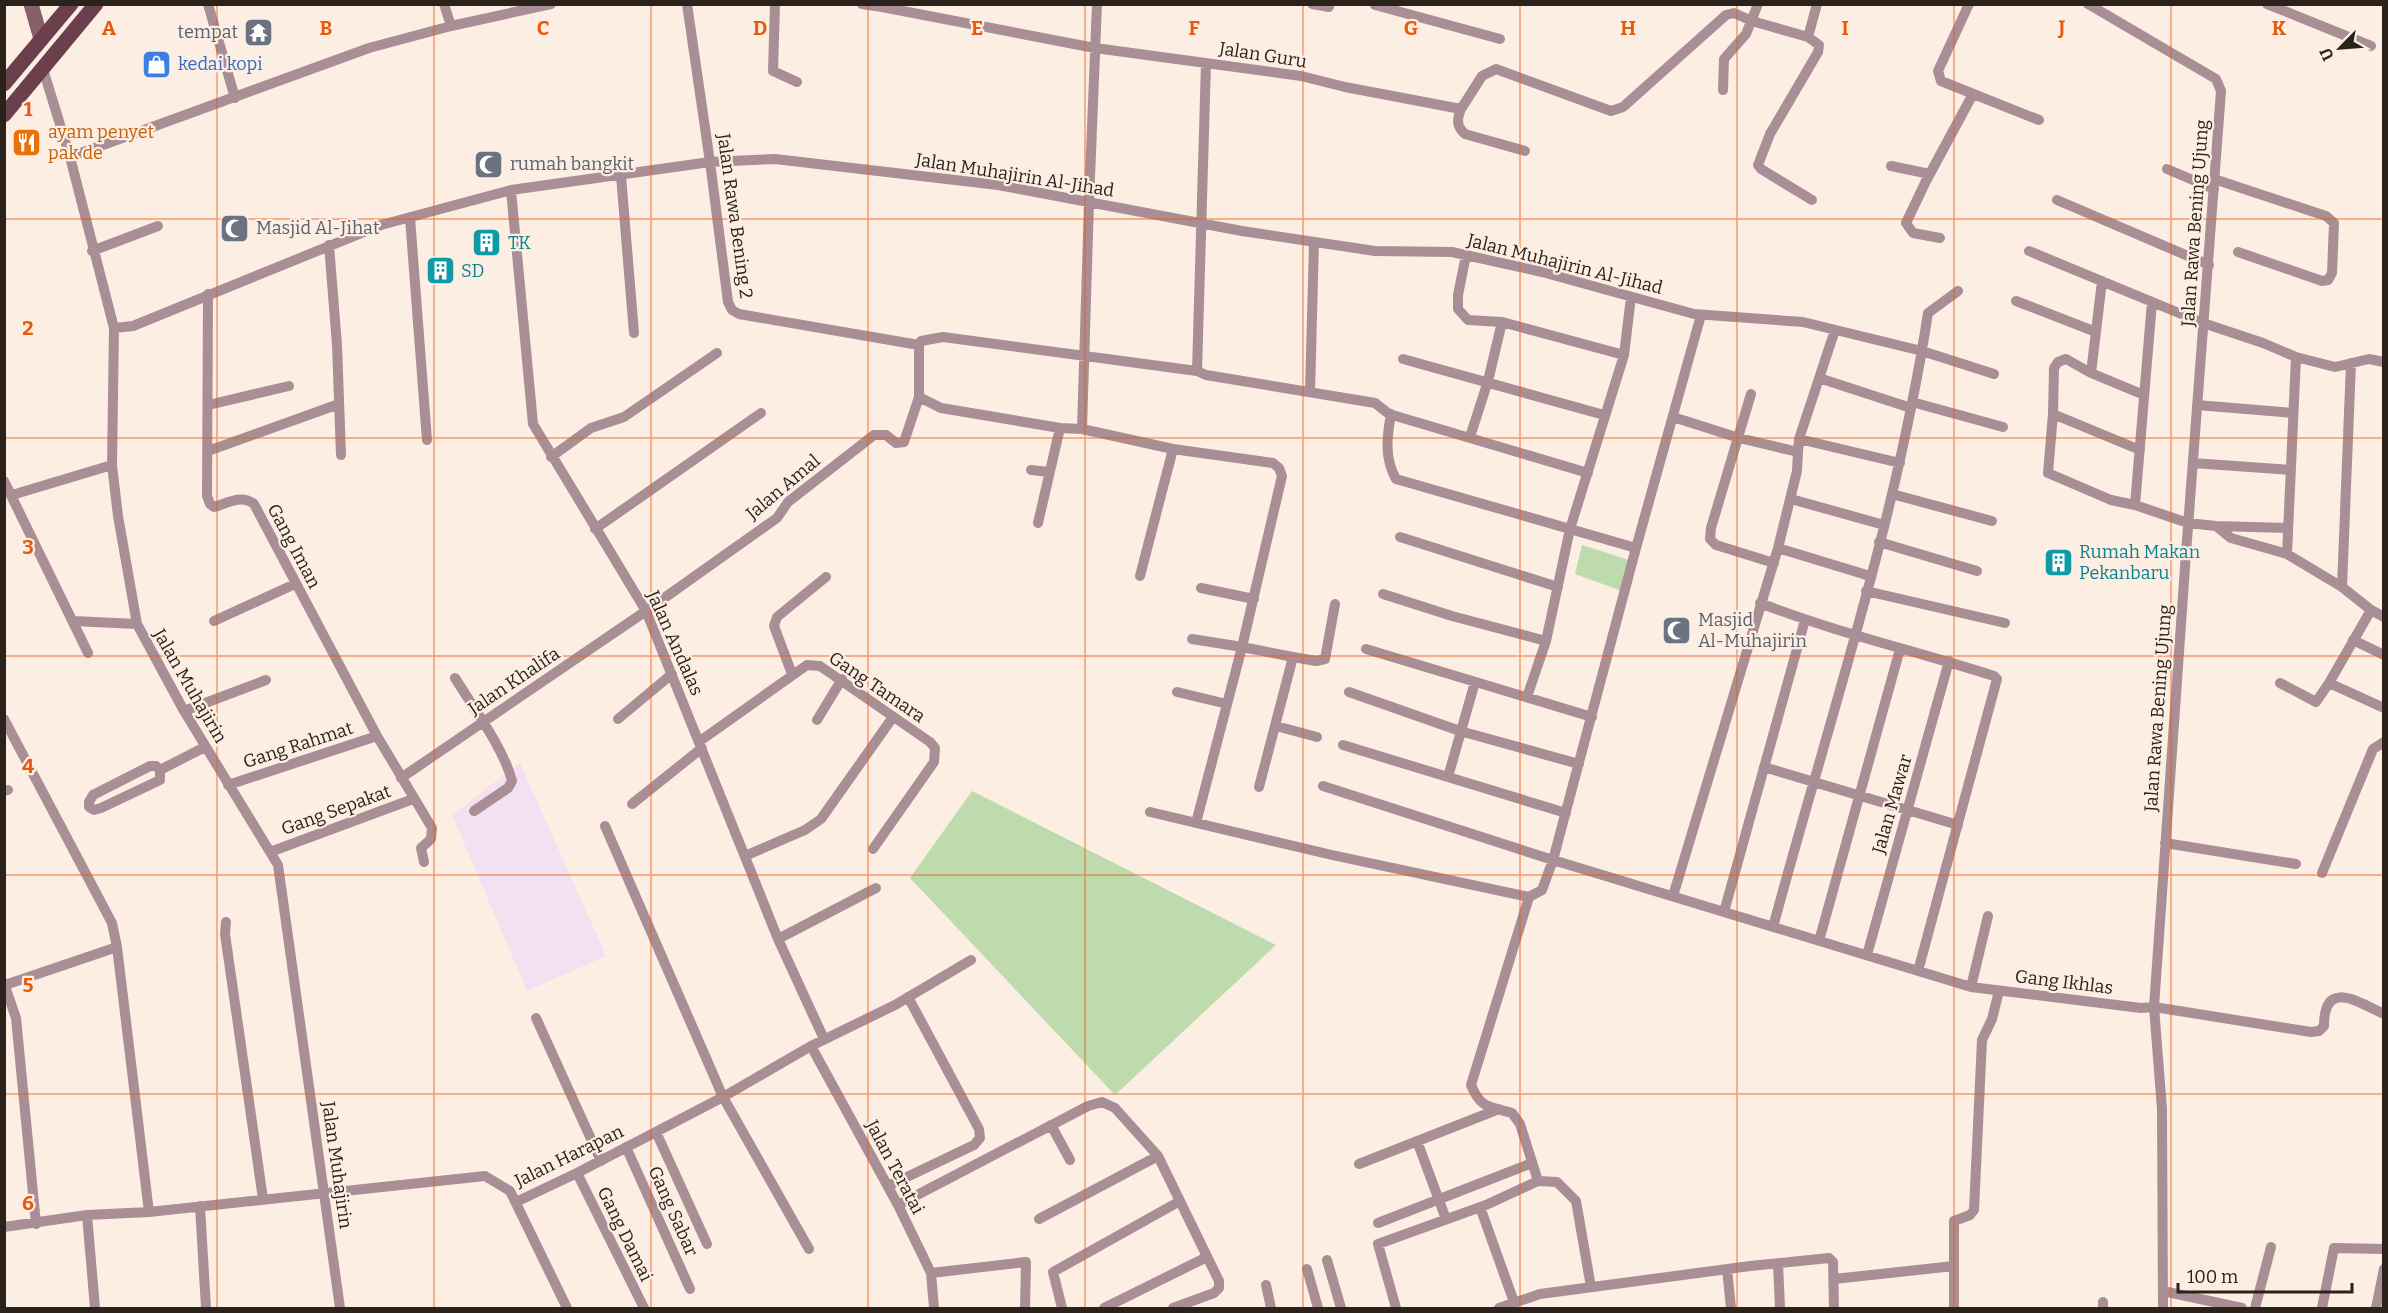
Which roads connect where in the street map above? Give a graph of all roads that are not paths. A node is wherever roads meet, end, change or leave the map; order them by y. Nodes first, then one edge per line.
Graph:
1 (31, 4) edge
2 (71, 4) edge
3 (96, 4) edge
4 (208, 4) edge
5 (444, 4) edge
6 (551, 4) edge
7 (687, 4) edge
8 (775, 4) edge
9 (861, 4) edge
10 (1097, 4) edge
11 (1312, 4) edge
12 (1365, 4) edge
13 (1758, 4) edge
14 (1817, 4) edge
15 (1969, 4) edge
16 (2088, 4) edge
17 (2267, 4) edge
18 (1375, 5) edge
19 (882, 6) edge
20 (1329, 7) dead end
21 (1752, 21) junction
22 (451, 26) junction
23 (1808, 37) junction
24 (41, 39) junction
25 (1500, 39) dead end
26 (2371, 46) dead end
27 (1095, 48) junction
28 (1206, 63) junction
29 (43, 69) junction
30 (797, 82) dead end
31 (4, 84) edge
32 (1723, 90) dead end
33 (1973, 94) junction
34 (236, 98) junction
35 (1461, 109) junction
36 (4, 115) edge
37 (2039, 120) dead end
38 (1525, 152) dead end
39 (70, 157) junction
40 (710, 162) junction
41 (1892, 165) dead end
42 (2167, 169) dead end
43 (1930, 174) junction
44 (621, 176) junction
45 (2214, 184) junction
46 (511, 190) junction
47 (1812, 200) dead end
48 (2057, 200) dead end
49 (1089, 202) junction
50 (410, 218) junction
51 (1200, 223) junction
52 (158, 226) dead end
53 (1940, 238) dead end
54 (1314, 242) junction
55 (329, 245) junction
56 (92, 251) junction
57 (2029, 251) dead end
58 (2238, 252) dead end
59 (1466, 255) junction
60 (2209, 265) junction
61 (2102, 281) junction
62 (1958, 291) dead end
63 (208, 294) junction
64 (1631, 297) junction
65 (2016, 301) dead end
66 (2152, 302) junction
67 (1701, 315) junction
68 (1502, 322) junction
69 (2203, 323) junction
70 (114, 328) junction
71 (1835, 330) junction
72 (2096, 332) junction
73 (633, 333) dead end
74 (920, 345) junction
75 (1922, 351) junction
76 (717, 353) dead end
77 (1624, 355) junction
78 (1085, 357) junction
79 (2296, 357) junction
80 (1402, 359) dead end
81 (2384, 362) edge
82 (2351, 363) junction
83 (1197, 371) junction
84 (2091, 373) junction
85 (1994, 374) dead end
86 (1819, 378) junction
87 (1488, 381) junction
88 (290, 386) dead end
89 (1310, 392) junction
90 (1751, 394) dead end
91 (2144, 395) junction
92 (919, 397) junction
93 (339, 404) junction
94 (208, 405) junction
95 (1911, 405) junction
96 (2197, 405) junction
97 (761, 413) dead end
98 (2293, 413) junction
99 (1391, 414) junction
100 (2053, 414) junction
101 (1604, 415) junction
102 (1673, 417) junction
103 (2003, 427) dead end
104 (1060, 428) junction
105 (1083, 429) junction
106 (1470, 437) junction
107 (1739, 438) junction
108 (1799, 439) junction
109 (427, 440) dead end
110 (1173, 449) junction
111 (2140, 450) junction
112 (208, 452) junction
113 (1798, 452) junction
114 (341, 455) dead end
115 (551, 457) junction
116 (1900, 463) junction
117 (2193, 463) junction
118 (112, 465) junction
119 (1031, 470) dead end
120 (2291, 470) junction
121 (1048, 472) junction
122 (1588, 473) junction
123 (4, 481) edge
124 (1892, 494) junction
125 (12, 495) junction
126 (1791, 499) junction
127 (2135, 505) junction
128 (1992, 521) dead end
129 (1038, 523) dead end
130 (2188, 523) junction
131 (1884, 525) junction
132 (2216, 526) junction
133 (2288, 528) junction
134 (596, 529) junction
135 (1570, 529) junction
136 (1400, 537) dead end
137 (1879, 542) junction
138 (1636, 548) junction
139 (1778, 548) junction
140 (2287, 554) junction
141 (1774, 563) junction
142 (1977, 571) dead end
143 (1140, 576) dead end
144 (1870, 576) junction
145 (826, 577) dead end
146 (296, 584) junction
147 (1558, 587) junction
148 (2342, 587) junction
149 (1201, 588) dead end
150 (1866, 591) junction
151 (1383, 594) dead end
152 (1254, 599) junction
153 (1761, 603) junction
154 (1335, 604) dead end
155 (2371, 610) junction
156 (646, 611) junction
157 (2384, 617) edge
158 (73, 621) junction
159 (214, 621) dead end
160 (1805, 621) junction
161 (2005, 623) dead end
162 (137, 624) junction
163 (1857, 634) junction
164 (1192, 639) dead end
165 (2353, 640) junction
166 (1546, 641) junction
167 (1242, 647) junction
168 (1366, 649) dead end
169 (1900, 649) junction
170 (87, 653) dead end
171 (2384, 655) edge
172 (1293, 657) junction
173 (1949, 661) junction
174 (672, 674) junction
175 (792, 674) junction
176 (455, 678) dead end
177 (266, 680) dead end
178 (842, 680) junction
179 (1475, 682) junction
180 (2280, 683) dead end
181 (2329, 683) junction
182 (1177, 692) dead end
183 (1349, 692) dead end
184 (1527, 697) junction
185 (1227, 704) junction
186 (2384, 708) edge
187 (184, 711) junction
188 (893, 717) junction
189 (1592, 717) junction
190 (4, 719) edge
191 (618, 719) dead end
192 (817, 720) dead end
193 (483, 722) junction
194 (1276, 726) junction
195 (1460, 731) junction
196 (377, 736) junction
197 (1317, 737) dead end
198 (2384, 742) edge
199 (701, 745) junction
200 (1344, 745) dead end
201 (205, 747) junction
202 (1579, 764) junction
203 (1764, 767) junction
204 (160, 770) junction
205 (1448, 777) junction
206 (401, 778) junction
207 (1813, 782) junction
208 (228, 785) junction
209 (1323, 786) dead end
210 (1259, 787) dead end
211 (1860, 796) junction
212 (413, 799) junction
213 (632, 804) dead end
214 (1908, 810) junction
215 (474, 811) dead end
216 (1150, 812) dead end
217 (1566, 813) junction
218 (1197, 823) junction
219 (1958, 825) junction
220 (605, 826) dead end
221 (2165, 843) junction
222 (873, 849) dead end
223 (270, 852) junction
224 (744, 856) junction
225 (1553, 860) junction
226 (424, 862) dead end
227 (2296, 864) dead end
228 (2322, 873) dead end
229 (876, 888) dead end
230 (1673, 896) junction
231 (1529, 897) junction
232 (1724, 912) junction
233 (1988, 916) dead end
234 (226, 922) dead end
235 (1773, 927) junction
236 (778, 939) junction
237 (1819, 941) junction
238 (117, 947) junction
239 (1867, 955) junction
240 (971, 960) dead end
241 (1918, 971) junction
242 (5, 984) edge
243 (1971, 987) junction
244 (2000, 991) junction
245 (908, 997) junction
246 (2154, 1006) junction
247 (2384, 1014) edge
248 (536, 1018) dead end
249 (824, 1040) junction
250 (811, 1046) junction
251 (723, 1097) junction
252 (1499, 1109) junction
253 (1051, 1125) junction
254 (656, 1132) junction
255 (1417, 1142) junction
256 (626, 1147) junction
257 (1158, 1156) junction
258 (1070, 1160) dead end
259 (601, 1161) junction
260 (1532, 1163) junction
261 (1359, 1164) dead end
262 (577, 1173) junction
263 (1538, 1181) junction
264 (888, 1186) junction
265 (325, 1193) junction
266 (1438, 1199) junction
267 (263, 1200) junction
268 (1180, 1201) junction
269 (516, 1202) junction
270 (898, 1205) junction
271 (200, 1206) junction
272 (1480, 1207) junction
273 (149, 1212) junction
274 (87, 1215) junction
275 (1039, 1219) dead end
276 (1446, 1219) junction
277 (1378, 1222) dead end
278 (36, 1224) junction
279 (4, 1227) edge
280 (707, 1244) dead end
281 (2271, 1247) dead end
282 (809, 1249) dead end
283 (2384, 1249) edge
284 (1207, 1257) junction
285 (1327, 1260) dead end
286 (1778, 1263) junction
287 (1954, 1266) junction
288 (1307, 1269) dead end
289 (1727, 1269) junction
290 (2384, 1269) edge
291 (931, 1273) junction
292 (1834, 1279) junction
293 (1266, 1285) dead end
294 (1592, 1287) junction
295 (690, 1289) dead end
296 (2163, 1291) junction
297 (1514, 1302) junction
298 (95, 1308) edge
299 (206, 1308) edge
300 (340, 1308) edge
301 (567, 1308) edge
302 (644, 1308) edge
303 (934, 1308) edge
304 (1025, 1308) edge
305 (1062, 1308) edge
306 (1104, 1308) edge
307 (1173, 1308) edge
308 (1271, 1308) edge
309 (1318, 1308) edge
310 (1341, 1308) edge
311 (1396, 1308) edge
312 (1499, 1308) edge
313 (1731, 1308) edge
314 (1780, 1308) edge
315 (1834, 1308) edge
316 (1954, 1308) edge
317 (2163, 1308) edge
318 (2242, 1308) edge
319 (2255, 1308) edge
320 (2322, 1308) edge
321 (2376, 1308) edge

1 - 24 street
2 - 24 main road
3 - 29 main road
4 - 34 street
5 - 22 street
6 - 22 street
7 - 40 street, Jalan Rawa Bening 2
8 - 30 street
9 - 19 street, Jalan Guru
10 - 27 street
11 - 20 street
12 - 18 street
13 - 21 street
14 - 23 street
15 - 33 street
16 - 45 street, Jalan Rawa Bening Ujung
17 - 26 street
18 - 25 street
19 - 27 street, Jalan Guru
21 - 23 street
21 - 32 street
21 - 35 street
22 - 34 street
23 - 47 street
24 - 31 main road
27 - 28 street, Jalan Guru
27 - 49 street
28 - 35 street, Jalan Guru
28 - 51 street
29 - 36 main road
29 - 39 street, Jalan Muhajirin
33 - 37 street
33 - 43 street
34 - 39 street
35 - 38 street
39 - 56 street, Jalan Muhajirin
40 - 44 street, Jalan Muhajirin Al-Jihad
40 - 49 street, Jalan Muhajirin Al-Jihad
40 - 74 street, Jalan Rawa Bening 2
41 - 43 street
42 - 45 street
43 - 53 street
44 - 46 street, Jalan Muhajirin Al-Jihad
44 - 73 street
45 - 58 street
45 - 60 street, Jalan Rawa Bening Ujung
46 - 50 street, Jalan Muhajirin Al-Jihad
46 - 115 street, Jalan Andalas
48 - 60 street
49 - 51 street, Jalan Muhajirin Al-Jihad
49 - 78 street
50 - 55 street, Jalan Muhajirin Al-Jihad
50 - 109 street
51 - 54 street, Jalan Muhajirin Al-Jihad
51 - 83 street
52 - 56 street
54 - 59 street, Jalan Muhajirin Al-Jihad
54 - 89 street
55 - 63 street, Jalan Muhajirin Al-Jihad
55 - 93 street
56 - 70 street, Jalan Muhajirin
57 - 61 street
59 - 64 street, Jalan Muhajirin Al-Jihad
59 - 68 street
60 - 69 street, Jalan Rawa Bening Ujung
61 - 66 street
61 - 72 street
62 - 75 street
63 - 70 street, Jalan Muhajirin Al-Jihad
63 - 94 street, Gang Iman
64 - 67 street, Jalan Muhajirin Al-Jihad
64 - 77 street
65 - 72 street
66 - 69 street
66 - 91 street
67 - 71 street, Jalan Muhajirin Al-Jihad
67 - 102 street
68 - 77 street
68 - 87 street
69 - 79 street
69 - 96 street, Jalan Rawa Bening Ujung
70 - 118 street, Jalan Muhajirin
71 - 75 street, Jalan Muhajirin Al-Jihad
71 - 86 street
72 - 84 street
74 - 78 street
74 - 92 street
75 - 85 street, Jalan Muhajirin Al-Jihad
75 - 95 street
76 - 115 street
77 - 101 street
78 - 83 street
78 - 105 street
79 - 82 street
79 - 98 street
80 - 87 street
81 - 82 street
82 - 148 street
83 - 89 street
84 - 91 street
84 - 100 street
86 - 95 street
86 - 108 street
87 - 101 street
87 - 106 street
88 - 94 street
89 - 99 street
90 - 107 street
91 - 111 street
92 - 104 street
92 - 156 street, Jalan Amal
93 - 112 street
93 - 114 street
94 - 112 street, Gang Iman
95 - 103 street
95 - 116 street
96 - 98 street
96 - 117 street, Jalan Rawa Bening Ujung
97 - 134 street
98 - 120 street
99 - 106 street
99 - 135 street
100 - 111 street
100 - 127 street
101 - 122 street
102 - 107 street
102 - 138 street
104 - 105 street
104 - 121 street
105 - 110 street
106 - 122 street
107 - 113 street
107 - 141 street
108 - 113 street
108 - 116 street
110 - 143 street
110 - 152 street
111 - 127 street
112 - 146 street, Gang Iman
113 - 126 street
115 - 134 street, Jalan Andalas
116 - 124 street
117 - 120 street
117 - 130 street, Jalan Rawa Bening Ujung
118 - 125 street
118 - 162 street, Jalan Muhajirin
119 - 121 street
120 - 133 street
121 - 129 street
122 - 135 street
123 - 125 street
124 - 128 street
124 - 131 street
125 - 158 street
126 - 131 street
126 - 139 street
127 - 130 street
130 - 132 street
130 - 221 street, Jalan Rawa Bening Ujung
131 - 137 street
132 - 133 street
132 - 140 street
133 - 140 street
134 - 156 street, Jalan Andalas
135 - 138 street
135 - 147 street
136 - 147 street
137 - 142 street
137 - 144 street
138 - 189 street
139 - 141 street
139 - 144 street
140 - 148 street
141 - 153 street
144 - 150 street
145 - 175 street
146 - 159 street
146 - 196 street, Gang Iman
147 - 166 street
148 - 155 street
149 - 152 street
150 - 161 street
150 - 163 street
151 - 166 street
152 - 167 street
153 - 160 street
153 - 230 street
154 - 172 street
155 - 157 street
155 - 165 street
156 - 174 street, Jalan Andalas
156 - 193 street, Jalan Khalifa
158 - 162 street
158 - 170 street
160 - 163 street
160 - 203 street
162 - 187 street, Jalan Muhajirin
163 - 169 street
163 - 207 street
164 - 167 street
165 - 171 street
165 - 181 street
166 - 184 street
167 - 172 street
167 - 185 street
168 - 179 street
169 - 173 street
169 - 211 street
172 - 194 street
173 - 214 street, Jalan Mawar
173 - 219 street
174 - 191 street
174 - 199 street, Jalan Andalas
175 - 178 street, Gang Tamara
175 - 199 street, Gang Tamara
176 - 193 street
177 - 187 street
178 - 188 street, Gang Tamara
178 - 192 street
179 - 184 street
179 - 195 street
180 - 181 street
181 - 186 street
182 - 185 street
183 - 195 street
184 - 189 street
185 - 218 street
187 - 201 street, Jalan Muhajirin
188 - 222 street, Gang Tamara
188 - 224 street
189 - 202 street
190 - 238 street
193 - 206 street, Jalan Khalifa
193 - 215 street
194 - 197 street
194 - 210 street
195 - 202 street
195 - 205 street
196 - 206 street, Gang Iman
196 - 208 street, Gang Rahmat
198 - 228 street
199 - 213 street, Gang Tamara
199 - 224 street, Jalan Andalas
200 - 205 street
201 - 204 street
201 - 208 street, Jalan Muhajirin
202 - 217 street
203 - 207 street
203 - 232 street
204 - 204 street
205 - 217 street
206 - 212 street, Gang Iman
207 - 211 street
207 - 235 street
208 - 223 street, Jalan Muhajirin
209 - 225 street, Gang Ikhlas
211 - 214 street
211 - 237 street
212 - 223 street, Gang Sepakat
212 - 226 street, Gang Iman
214 - 219 street
214 - 239 street, Jalan Mawar
216 - 218 street
217 - 225 street
218 - 231 street
219 - 241 street
220 - 251 street
221 - 227 street
221 - 246 street, Jalan Rawa Bening Ujung
223 - 265 street, Jalan Muhajirin
224 - 236 street, Jalan Andalas
225 - 230 street, Gang Ikhlas
225 - 231 street
229 - 236 street
230 - 232 street, Gang Ikhlas
231 - 252 street
232 - 235 street, Gang Ikhlas
233 - 243 street
234 - 267 street
235 - 237 street, Gang Ikhlas
236 - 249 street, Jalan Andalas
237 - 239 street, Gang Ikhlas
238 - 242 street
238 - 273 street
239 - 241 street, Gang Ikhlas
240 - 245 street, Jalan Harapan
241 - 243 street, Gang Ikhlas
242 - 278 street
243 - 244 street, Gang Ikhlas
244 - 246 street, Gang Ikhlas
244 - 287 street
245 - 249 street, Jalan Harapan
245 - 264 street
246 - 247 street, Gang Ikhlas
246 - 296 street, Jalan Rawa Bening Ujung
248 - 259 street
249 - 250 street, Jalan Harapan
250 - 251 street, Jalan Harapan
250 - 264 street, Jalan Teratai
251 - 254 street, Jalan Harapan
251 - 282 street
252 - 255 street
252 - 260 street
253 - 257 street
253 - 258 street
253 - 270 street
254 - 256 street, Jalan Harapan
254 - 280 street
255 - 261 street
255 - 266 street
256 - 259 street, Jalan Harapan
256 - 295 street, Gang Sabar
257 - 268 street
257 - 275 street
259 - 262 street, Jalan Harapan
260 - 263 street
260 - 266 street
262 - 269 street, Jalan Harapan
262 - 302 street, Gang Damai
263 - 272 street
263 - 294 street
264 - 270 street, Jalan Teratai
265 - 267 street, Jalan Harapan
265 - 269 street, Jalan Harapan
265 - 300 street, Jalan Muhajirin
266 - 276 street
266 - 277 street
267 - 271 street, Jalan Harapan
268 - 284 street
268 - 305 street
269 - 301 street
270 - 291 street, Jalan Teratai
271 - 273 street, Jalan Harapan
271 - 299 street
272 - 276 street
272 - 297 street
273 - 274 street, Jalan Harapan
274 - 278 street, Jalan Harapan
274 - 298 street
276 - 311 street
278 - 279 street, Jalan Harapan
281 - 319 street
283 - 320 street
284 - 306 street
284 - 307 street
285 - 310 street
286 - 289 street
286 - 292 street
286 - 314 street
287 - 292 street
287 - 316 street
288 - 309 street
289 - 294 street
289 - 313 street
290 - 321 street
291 - 303 street, Jalan Teratai
291 - 304 street
292 - 315 street
293 - 308 street
294 - 297 street
296 - 317 street, Jalan Rawa Bening Ujung
296 - 318 street
297 - 312 street

